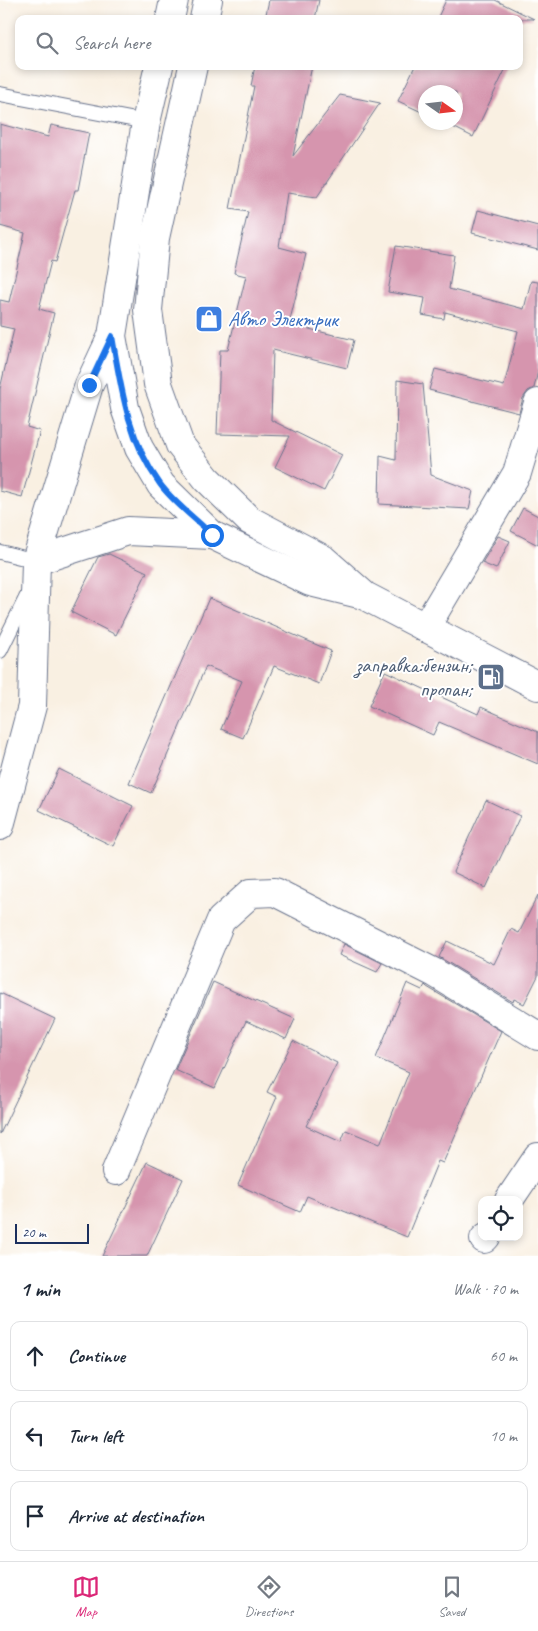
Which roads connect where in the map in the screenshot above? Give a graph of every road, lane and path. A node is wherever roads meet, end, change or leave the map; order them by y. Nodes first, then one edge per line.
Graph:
1 (174, 0) edge
2 (208, 0) edge
3 (171, 15) edge
4 (205, 15) edge
5 (158, 70) edge
6 (192, 70) edge
7 (0, 94) edge
8 (146, 122) junction
9 (112, 336) junction
10 (538, 403) edge
11 (212, 535) junction
12 (0, 552) edge
13 (36, 562) junction
14 (365, 596) junction
15 (426, 628) junction
16 (0, 651) edge
17 (538, 686) edge
18 (0, 826) edge
19 (538, 1036) edge
20 (538, 1157) edge
21 (116, 1171) dead end
22 (513, 1196) edge

1 - 3 street
2 - 4 street
5 - 8 street
6 - 14 street
7 - 8 lane
8 - 9 street
9 - 11 street
9 - 13 street
10 - 15 street
11 - 13 street
11 - 14 street
12 - 13 lane
13 - 16 lane
13 - 18 street
14 - 15 street
15 - 17 street
19 - 21 street
20 - 22 street

